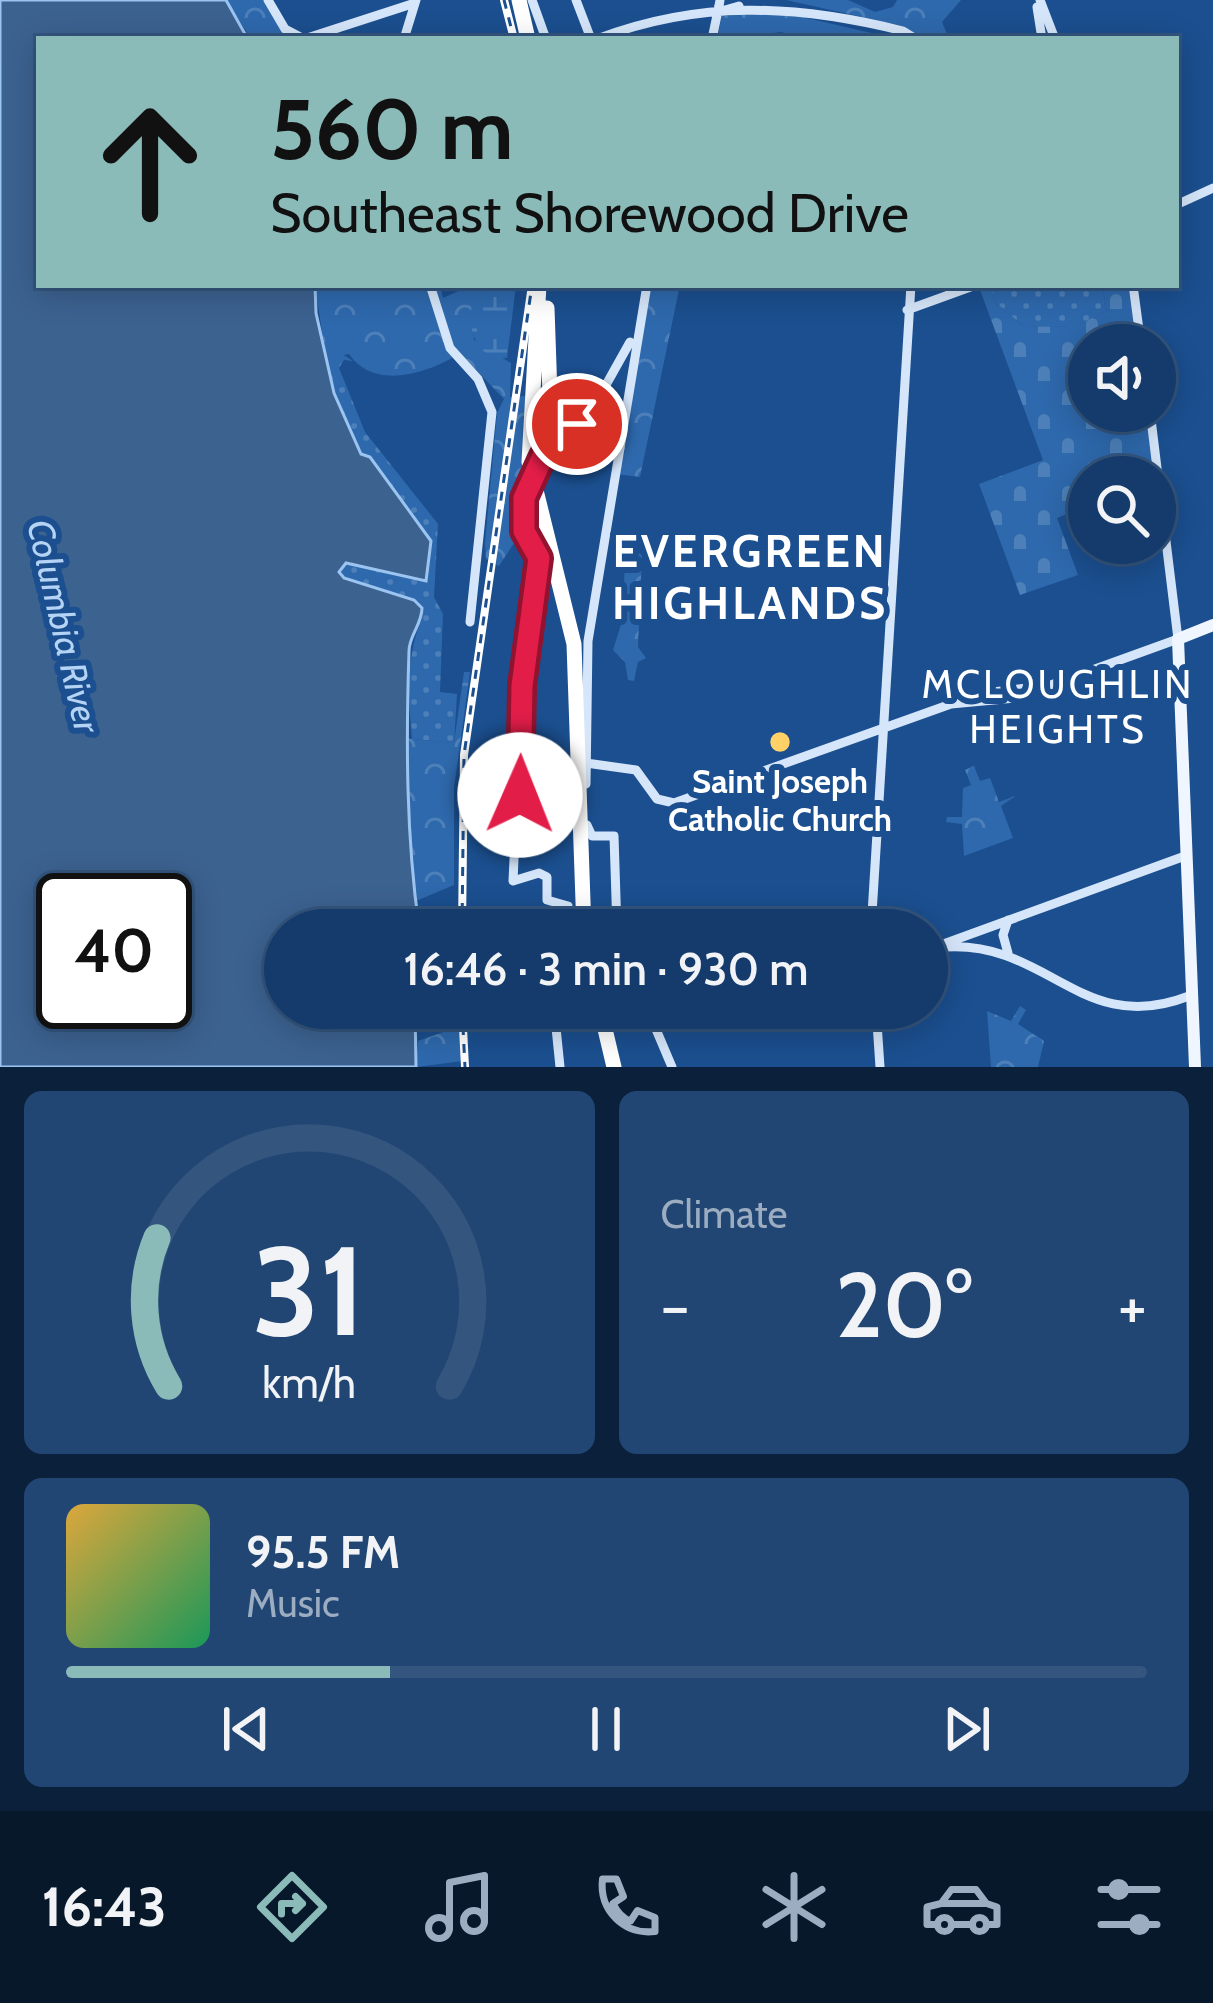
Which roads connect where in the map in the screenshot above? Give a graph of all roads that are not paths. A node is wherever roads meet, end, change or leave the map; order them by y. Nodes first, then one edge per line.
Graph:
1 (268, 0) edge
2 (526, 0) edge
3 (576, 0) edge
4 (413, 1) edge
5 (747, 2) edge
6 (1037, 2) edge
7 (719, 6) edge
8 (383, 10) junction
9 (402, 35) edge
10 (297, 36) edge
11 (306, 36) edge
12 (530, 36) edge
13 (544, 36) edge
14 (593, 36) edge
15 (601, 36) edge
16 (713, 36) edge
17 (911, 36) edge
18 (1048, 36) edge
19 (1213, 188) edge
20 (1179, 204) edge
21 (432, 288) edge
22 (544, 288) edge
23 (544, 288) edge
24 (544, 288) edge
25 (646, 288) edge
26 (914, 288) edge
27 (968, 288) edge
28 (1136, 288) edge
29 (910, 310) junction
30 (638, 323) junction
31 (1141, 324) edge
32 (613, 376) junction
33 (628, 377) junction
34 (1155, 432) edge
35 (558, 441) junction
36 (530, 494) junction
37 (539, 561) junction
38 (471, 616) dead end
39 (1213, 622) edge
40 (572, 629) junction
41 (1175, 636) junction
42 (886, 725) junction
43 (586, 764) junction
44 (589, 834) junction
45 (1183, 856) junction
46 (568, 909) edge
47 (586, 909) edge
48 (586, 909) edge
49 (587, 909) edge
50 (615, 909) edge
51 (874, 909) edge
52 (1008, 920) junction
53 (966, 941) junction
54 (948, 945) edge
55 (1008, 953) junction
56 (1189, 996) junction
57 (556, 1029) edge
58 (608, 1029) edge
59 (656, 1029) edge
60 (875, 1029) edge
61 (560, 1067) edge
62 (617, 1067) edge
63 (671, 1067) edge
64 (878, 1067) edge
65 (1192, 1067) edge

1 - 10 street
2 - 12 highway
2 - 13 street
3 - 14 street
4 - 8 street
4 - 9 street
5 - 7 street
5 - 15 street
5 - 17 street
6 - 18 street
7 - 16 street
8 - 9 street
8 - 11 street
19 - 20 street
21 - 38 street
22 - 35 highway
23 - 36 highway
24 - 47 highway
25 - 30 street
26 - 29 street
27 - 29 street
28 - 31 street
29 - 42 street
30 - 32 street
30 - 33 street
32 - 33 street
32 - 35 street
33 - 43 street
34 - 41 street
35 - 36 street, bridge
36 - 37 highway
36 - 40 highway
37 - 40 highway
37 - 46 street
39 - 41 main road
40 - 48 highway
41 - 42 street
41 - 45 main road
42 - 43 street
42 - 51 street
43 - 44 street
44 - 49 highway
44 - 50 street
45 - 52 street
45 - 56 main road
52 - 53 street
52 - 55 street
53 - 54 street
53 - 55 street
55 - 56 street
56 - 65 main road
57 - 61 street
58 - 62 highway
59 - 63 street
60 - 64 street

